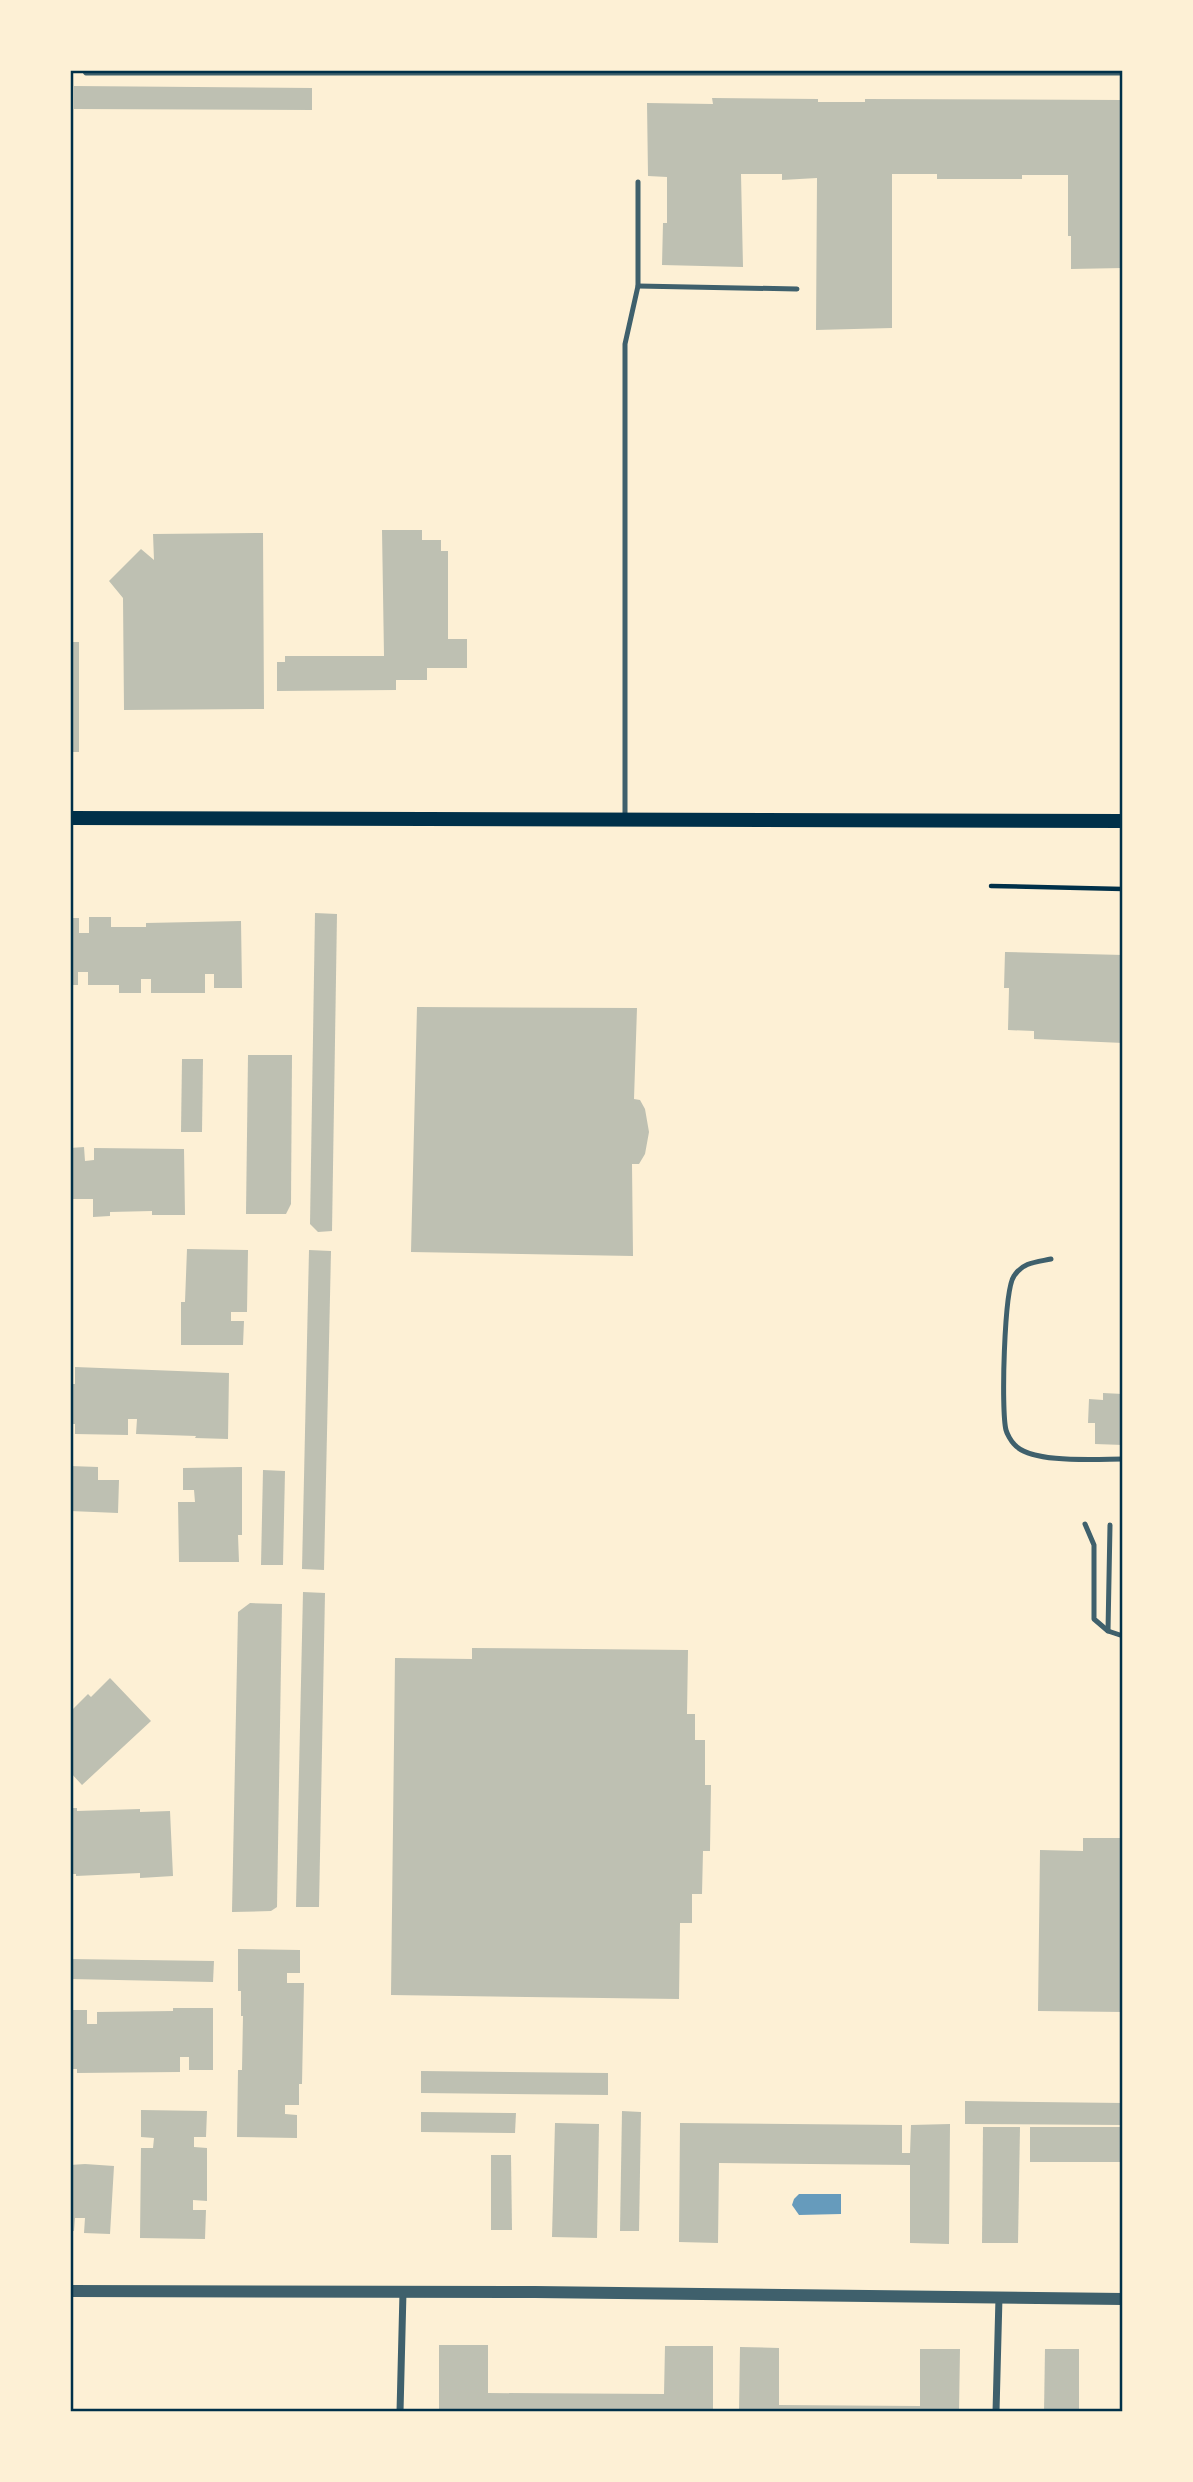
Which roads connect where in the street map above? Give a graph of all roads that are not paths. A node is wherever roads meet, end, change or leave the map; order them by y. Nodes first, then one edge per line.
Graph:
1 (84, 70) edge
2 (616, 71) edge
3 (1055, 71) edge
4 (1123, 73) edge
5 (638, 182) dead end
6 (638, 286) junction
7 (797, 289) dead end
8 (70, 818) edge
9 (625, 820) junction
10 (1123, 821) edge
11 (1051, 1259) dead end
12 (1123, 1460) edge
13 (1085, 1524) dead end
14 (1110, 1525) dead end
15 (1108, 1631) junction
16 (1123, 1636) edge
17 (70, 2291) edge
18 (403, 2292) junction
19 (999, 2297) junction
20 (1123, 2298) edge
21 (400, 2412) edge
22 (996, 2412) edge

1 - 2 lane
2 - 3 lane
3 - 4 lane
5 - 6 lane
6 - 7 lane
6 - 9 lane
8 - 9 main road
9 - 10 main road
11 - 12 lane
13 - 15 lane
14 - 15 lane
15 - 16 lane
17 - 18 street
18 - 19 street
18 - 21 street
19 - 20 street
19 - 22 street

